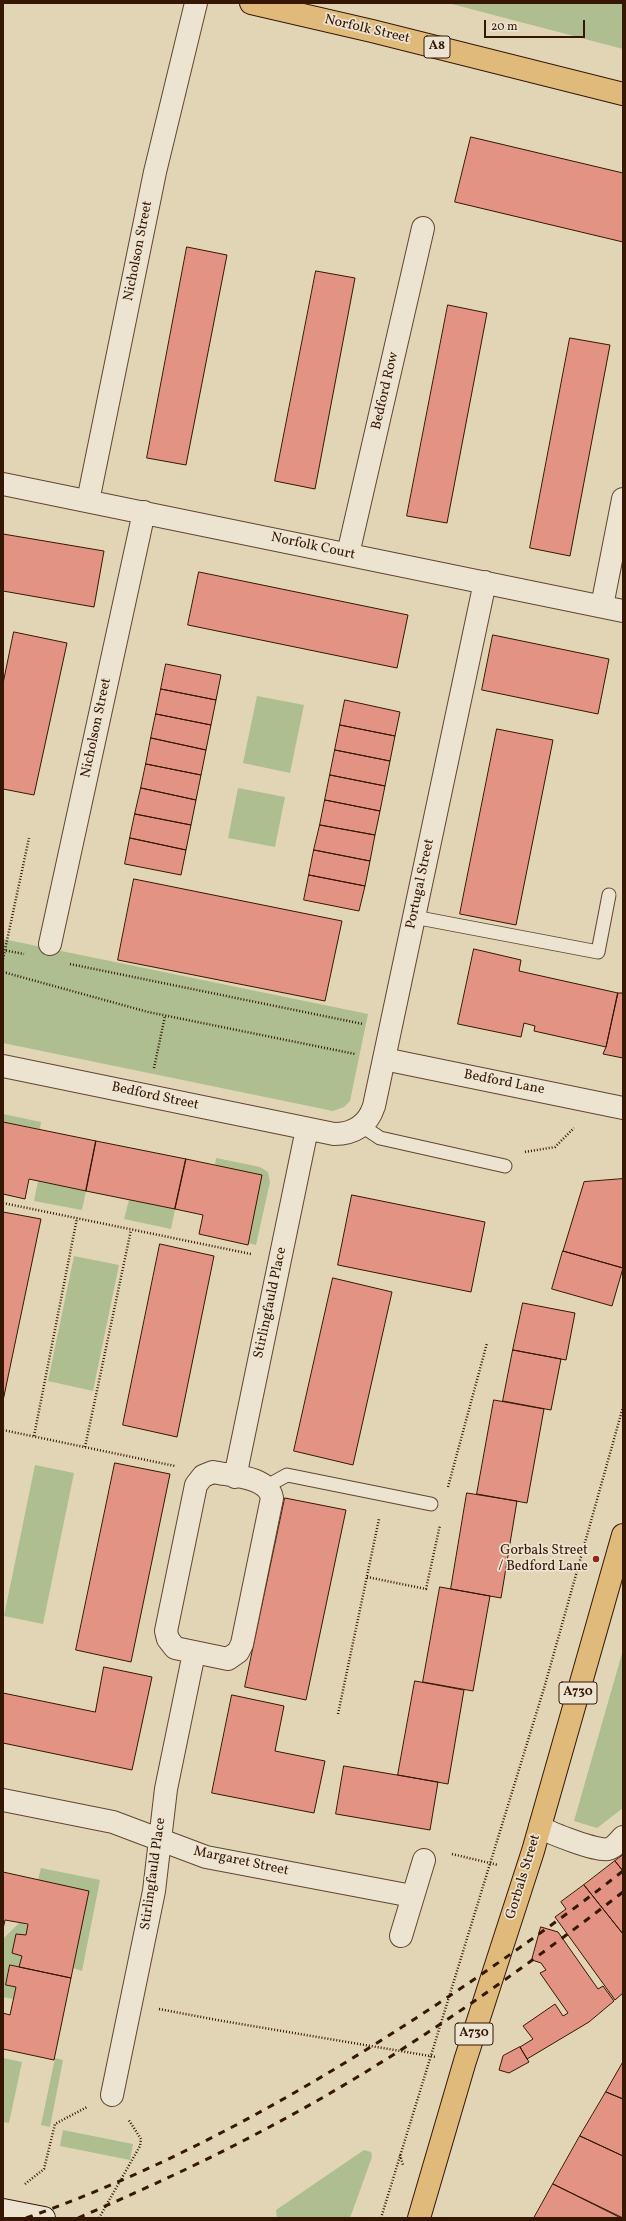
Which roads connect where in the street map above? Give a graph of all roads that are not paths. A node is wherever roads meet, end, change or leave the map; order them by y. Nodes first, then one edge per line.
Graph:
1 (196, 3) edge
2 (251, 3) edge
3 (623, 94) edge
4 (423, 228) dead end
5 (3, 484) edge
6 (623, 499) edge
7 (88, 501) junction
8 (144, 512) junction
9 (348, 554) junction
10 (485, 582) junction
11 (602, 606) junction
12 (623, 611) edge
13 (609, 895) dead end
14 (414, 917) junction
15 (50, 944) dead end
16 (384, 1059) junction
17 (3, 1066) edge
18 (623, 1108) edge
19 (362, 1126) junction
20 (306, 1129) junction
21 (505, 1166) road end
22 (235, 1477) junction
23 (266, 1486) junction
24 (431, 1504) dead end
25 (623, 1535) edge
26 (194, 1653) junction
27 (3, 1800) edge
28 (540, 1827) junction
29 (623, 1837) edge
30 (160, 1840) junction
31 (424, 1860) road end
32 (412, 1896) junction
33 (401, 1936) dead end
34 (112, 2095) road end
35 (3, 2210) edge
36 (44, 2218) edge
37 (418, 2218) edge

1 - 7 street, Nicholson Street
2 - 3 main road, Norfolk Street / A8
4 - 9 street, Bedford Row
5 - 7 street, Norfolk Court
6 - 11 street
7 - 8 street, Norfolk Court
8 - 9 street, Norfolk Court
8 - 15 street, Nicholson Street
9 - 10 street, Norfolk Court
10 - 11 street, Norfolk Court
10 - 14 street, Portugal Street
11 - 12 street, Norfolk Court
13 - 14 lane
14 - 16 street, Portugal Street
16 - 18 street, Bedford Lane
16 - 19 street, Portugal Street
17 - 20 street, Bedford Street
19 - 20 street
19 - 21 lane
20 - 22 street, Stirlingfauld Place
22 - 23 street
22 - 26 street
23 - 24 lane
23 - 26 street
25 - 28 main road, Gorbals Street / A730
26 - 30 street, Stirlingfauld Place
27 - 30 street, Margaret Street
28 - 29 street
28 - 37 main road, Gorbals Street / A730
30 - 32 street, Margaret Street
30 - 34 street, Stirlingfauld Place
31 - 32 street
32 - 33 street
35 - 36 street

